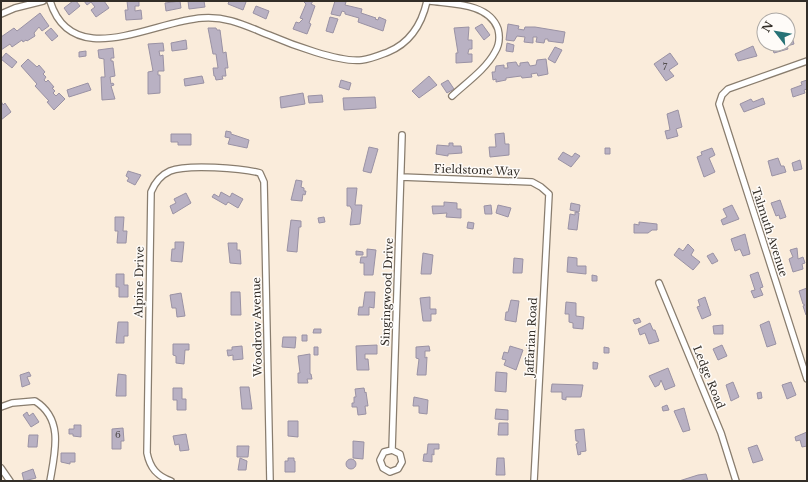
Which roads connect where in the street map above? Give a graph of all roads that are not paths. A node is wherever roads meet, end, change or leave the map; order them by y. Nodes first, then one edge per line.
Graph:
1 (43, 1) edge
2 (50, 1) edge
3 (428, 1) edge
4 (1, 14) edge
5 (807, 61) edge
6 (452, 96) dead end
7 (402, 135) dead end
8 (260, 173) joint
9 (401, 177) junction
10 (549, 194) joint
11 (659, 283) dead end
12 (807, 379) edge
13 (1, 407) edge
14 (392, 450) junction
15 (1, 468) edge
16 (10, 481) edge
17 (50, 481) edge
18 (171, 481) edge
19 (270, 481) edge
20 (534, 481) edge
21 (736, 481) edge

1 - 4 street
2 - 3 street
3 - 6 street
5 - 12 street, Talmuth Avenue
7 - 9 street, Singingwood Drive
8 - 18 street, Alpine Drive
8 - 19 street, Woodrow Avenue
9 - 10 street, Fieldstone Way
9 - 14 street, Singingwood Drive
10 - 20 street, Jaffarian Road
11 - 21 street, Ledge Road
13 - 17 street
14 - 14 street
15 - 16 street

